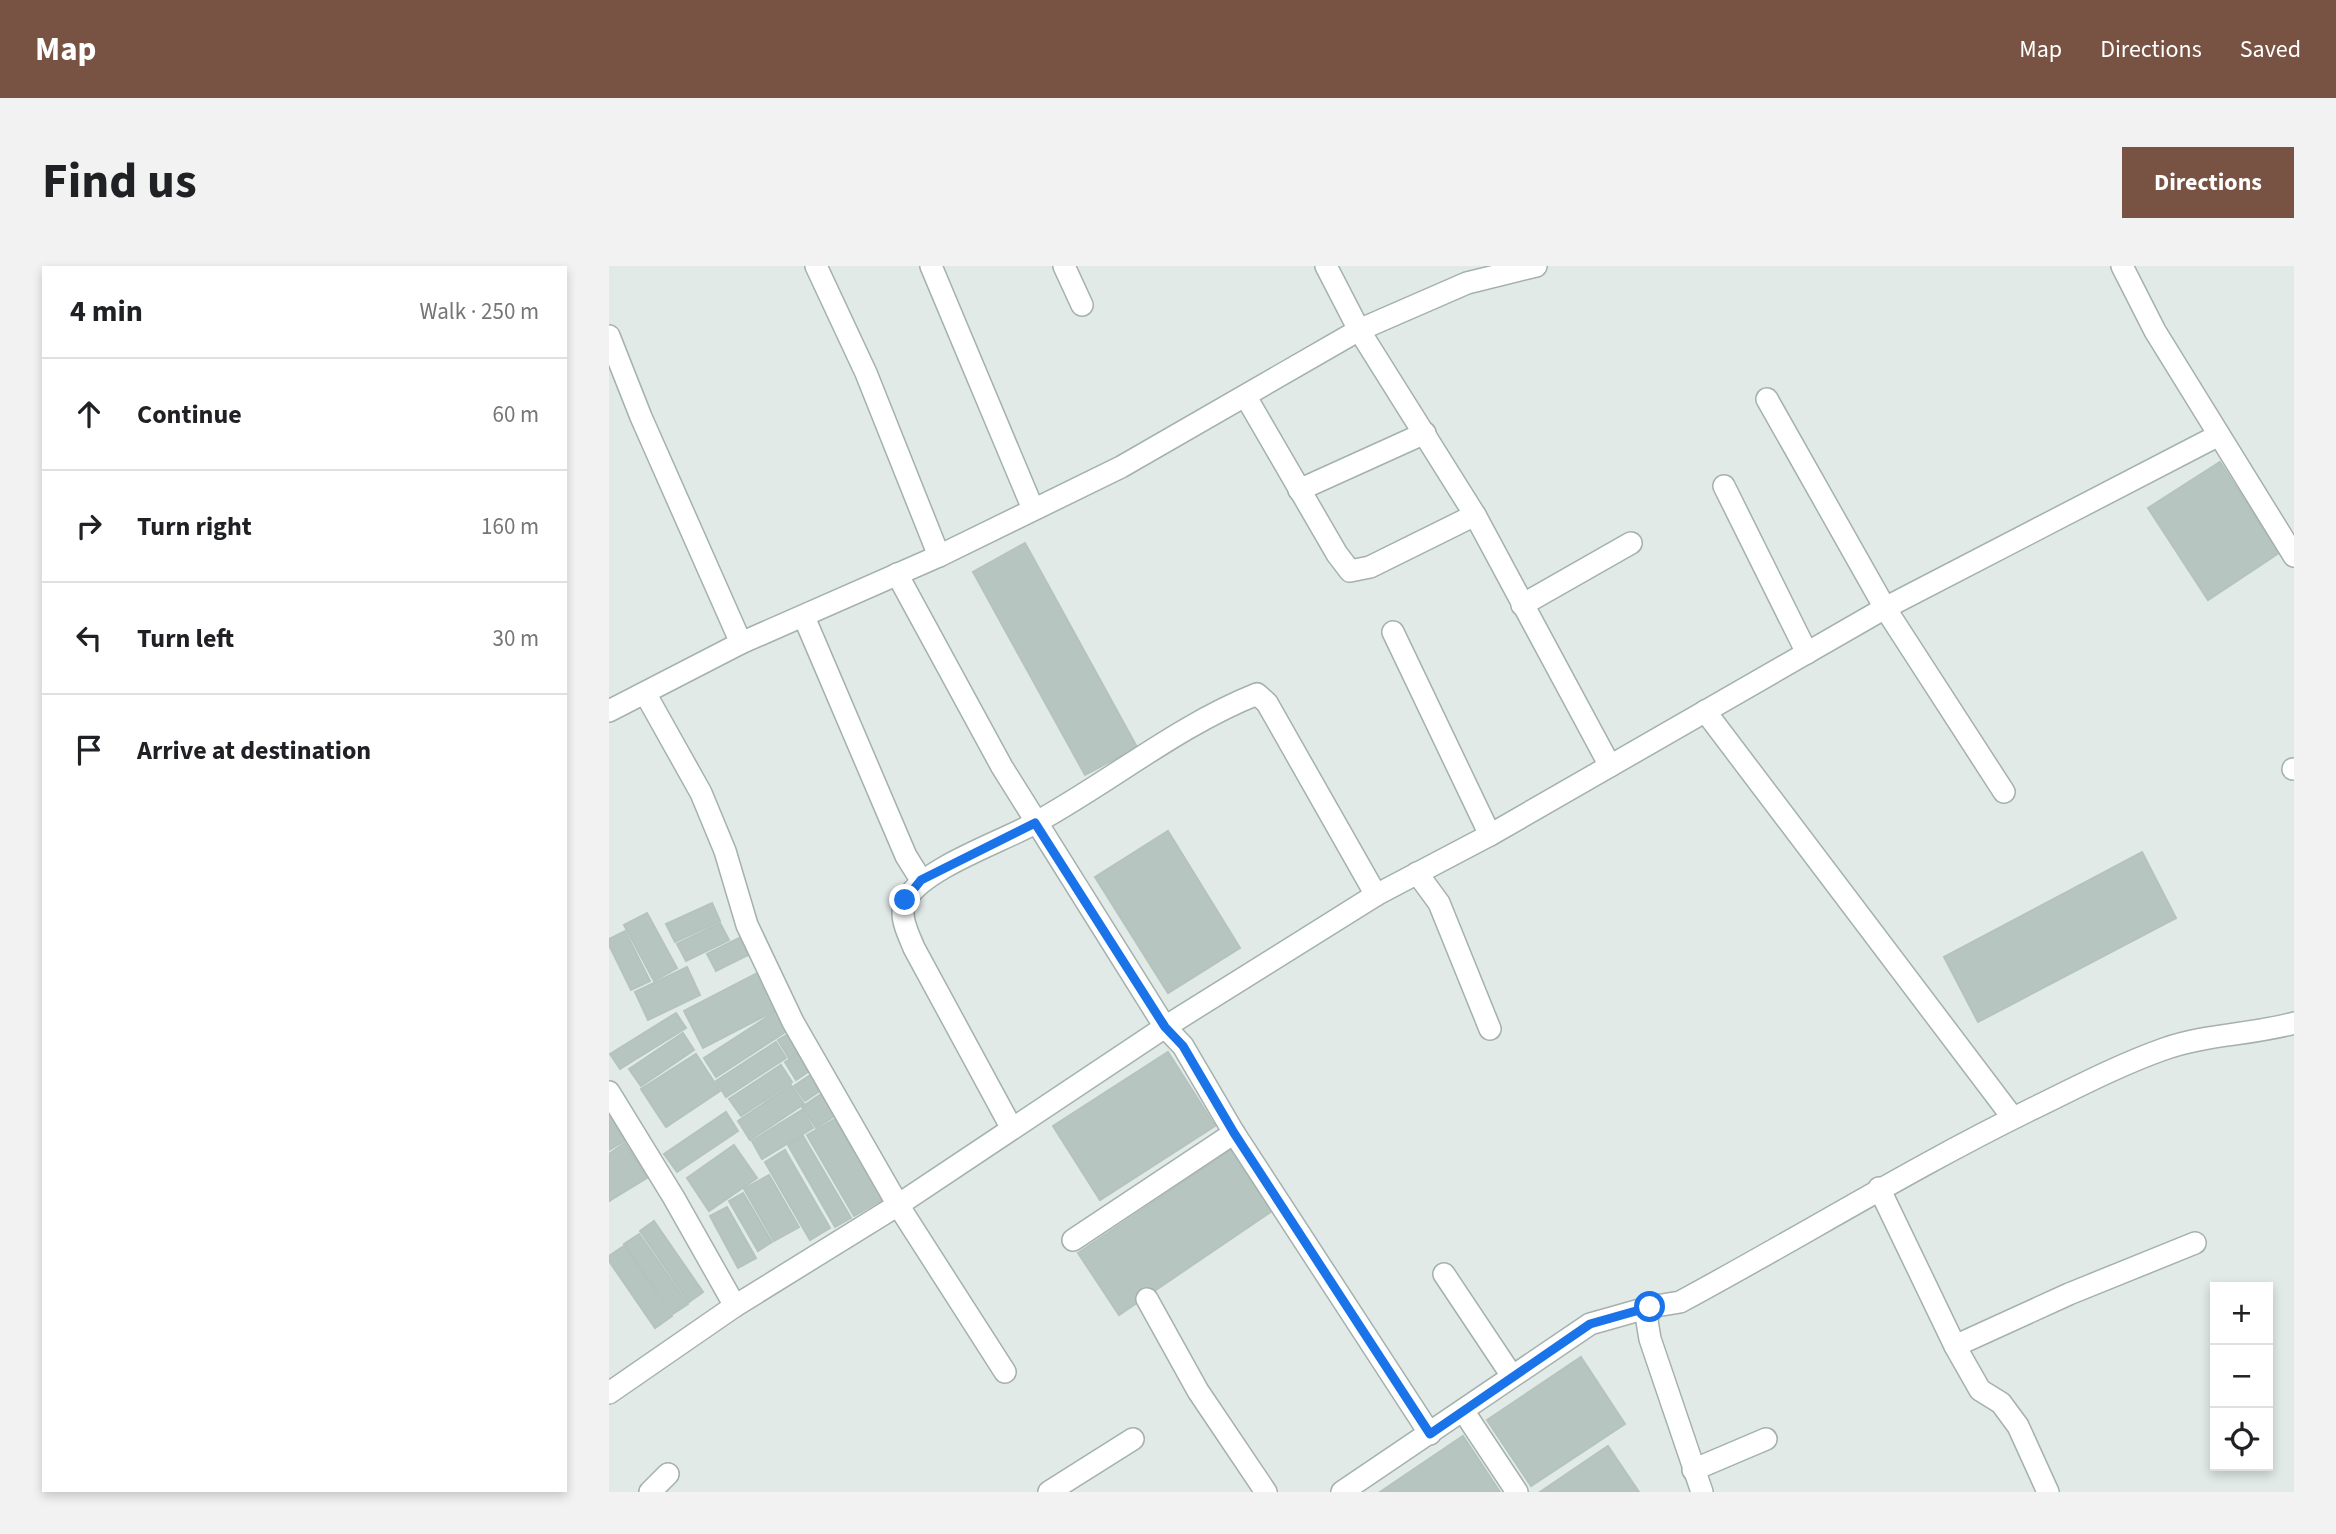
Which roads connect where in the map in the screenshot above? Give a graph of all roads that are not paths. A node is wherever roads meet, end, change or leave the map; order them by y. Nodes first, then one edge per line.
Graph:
1 (816, 266) edge
2 (931, 266) edge
3 (1064, 266) edge
4 (1326, 266) edge
5 (1536, 266) edge
6 (2122, 266) edge
7 (1081, 305) dead end
8 (1359, 330) junction
9 (609, 336) edge
10 (1245, 397) junction
11 (1767, 399) dead end
12 (1425, 433) junction
13 (2219, 435) junction
14 (1724, 486) dead end
15 (1299, 491) junction
16 (1033, 509) junction
17 (1475, 515) junction
18 (1631, 542) dead end
19 (939, 556) junction
20 (2294, 556) edge
21 (897, 574) junction
22 (1522, 605) junction
23 (1885, 608) junction
24 (804, 617) junction
25 (1393, 632) dead end
26 (741, 643) junction
27 (1807, 653) junction
28 (645, 693) junction
29 (609, 711) edge
30 (1705, 711) junction
31 (1611, 766) junction
32 (2004, 792) dead end
33 (1035, 823) junction
34 (1490, 835) junction
35 (1417, 873) junction
36 (921, 880) junction
37 (1376, 895) junction
38 (2294, 1023) edge
39 (1165, 1027) junction
40 (1489, 1029) dead end
41 (609, 1093) edge
42 (2013, 1118) junction
43 (1011, 1127) junction
44 (1234, 1133) junction
45 (1879, 1188) junction
46 (898, 1206) junction
47 (1073, 1240) dead end
48 (2195, 1243) dead end
49 (1444, 1274) dead end
50 (1147, 1299) dead end
51 (735, 1306) junction
52 (1650, 1307) junction
53 (1955, 1346) junction
54 (1005, 1372) dead end
55 (1512, 1376) junction
56 (609, 1393) edge
57 (1464, 1412) junction
58 (1430, 1434) junction
59 (1766, 1438) dead end
60 (1133, 1439) dead end
61 (1693, 1470) junction
62 (668, 1474) dead end
63 (650, 1492) edge
64 (1049, 1492) edge
65 (1266, 1492) edge
66 (1342, 1492) edge
67 (1517, 1492) edge
68 (1702, 1492) edge
69 (2048, 1492) edge

1 - 19 street
2 - 16 street
3 - 7 street
4 - 8 street
5 - 8 street
6 - 13 street
8 - 10 street
8 - 12 street
9 - 26 street
10 - 15 street
10 - 16 street
11 - 23 street
12 - 15 street
12 - 17 street
13 - 20 street
13 - 23 street
14 - 27 street
15 - 17 street
16 - 19 street
17 - 22 street
18 - 22 street
19 - 21 street
21 - 24 street
21 - 33 street
22 - 31 street
23 - 27 street
23 - 32 street
24 - 26 street
24 - 36 street
25 - 34 street
26 - 28 street
27 - 30 street
28 - 29 street
28 - 46 street
30 - 31 street
30 - 42 street
31 - 34 street
33 - 36 street
33 - 37 street
33 - 39 street
34 - 35 street
35 - 37 street
35 - 40 street
36 - 43 street
37 - 39 street
38 - 42 street
39 - 43 street
39 - 44 street
41 - 51 street
42 - 45 street
43 - 46 street
44 - 47 street
44 - 58 street
45 - 52 street
45 - 53 street
46 - 51 street
46 - 54 street
48 - 53 street
49 - 55 street
50 - 65 street
51 - 56 street
52 - 55 street
52 - 61 street
53 - 69 street
55 - 57 street
57 - 58 street
57 - 67 street
58 - 66 street
59 - 61 street
60 - 64 street
61 - 68 street
62 - 63 street

